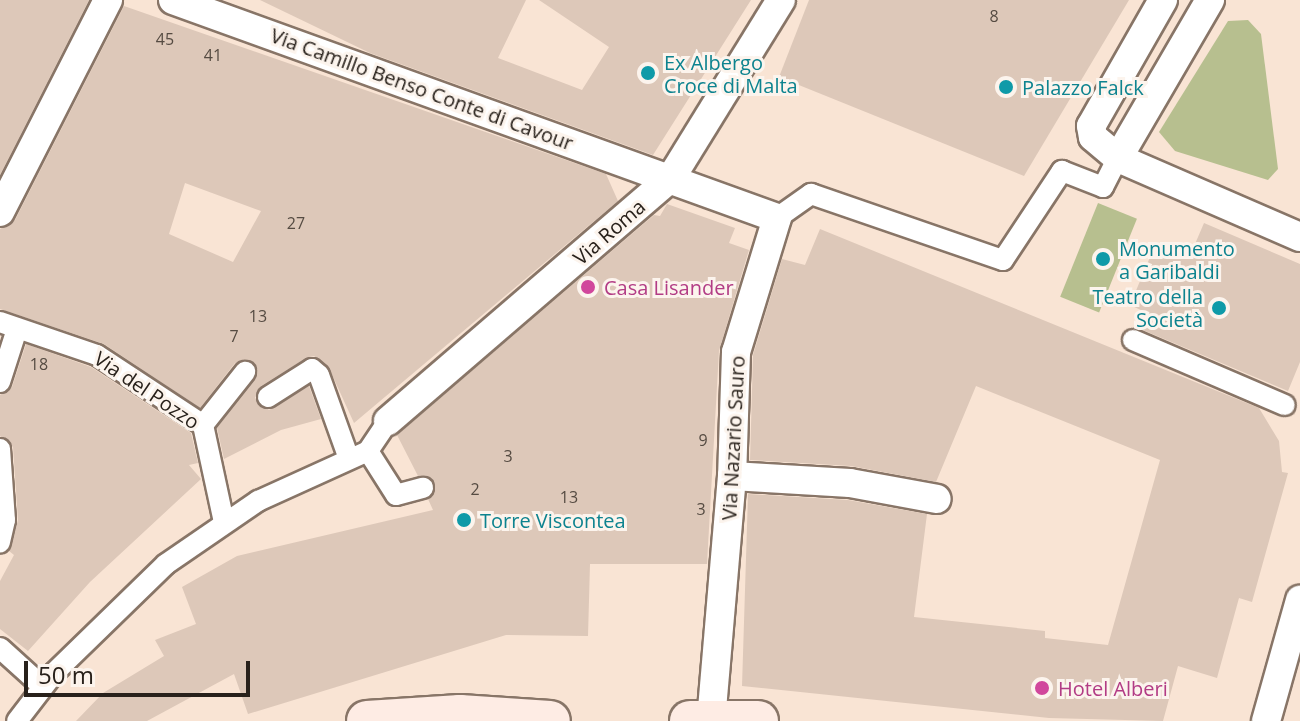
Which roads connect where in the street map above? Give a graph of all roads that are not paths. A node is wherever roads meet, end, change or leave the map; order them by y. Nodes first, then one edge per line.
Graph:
1 (108, 0) edge
2 (173, 0) edge
3 (781, 0) edge
4 (1163, 0) edge
5 (1210, 0) edge
6 (1118, 158) junction
7 (671, 178) junction
8 (0, 212) edge
9 (777, 218) junction
10 (1300, 237) edge
11 (9, 326) edge
12 (1133, 340) dead end
13 (245, 372) dead end
14 (0, 382) edge
15 (268, 397) dead end
16 (1285, 405) dead end
17 (388, 421) joint
18 (203, 425) junction
19 (0, 449) edge
20 (359, 455) junction
21 (732, 476) junction
22 (423, 488) dead end
23 (937, 499) dead end
24 (224, 522) junction
25 (0, 542) edge
26 (1300, 600) edge
27 (0, 648) edge
28 (43, 687) junction
29 (17, 721) edge
30 (367, 721) edge
31 (550, 721) edge
32 (704, 721) edge
33 (758, 721) edge
34 (1266, 721) edge

1 - 8 street
2 - 7 street, Via Camillo Benso Conte di Cavour
3 - 7 street, Via Roma
4 - 6 street
5 - 6 street
6 - 9 street
6 - 10 street
7 - 9 street, Via Camillo Benso Conte di Cavour
7 - 17 street, Via Roma
9 - 21 street, Via Nazario Sauro
11 - 14 street
11 - 18 street, Via del Pozzo
12 - 16 street
13 - 18 street
15 - 20 street
17 - 20 street
18 - 24 street, Via del Pozzo
19 - 25 street
20 - 22 street
20 - 24 street
21 - 23 street
21 - 32 street, Via Nazario Sauro
24 - 28 street
26 - 34 street
27 - 28 street
28 - 29 street
30 - 31 main road
32 - 33 main road

